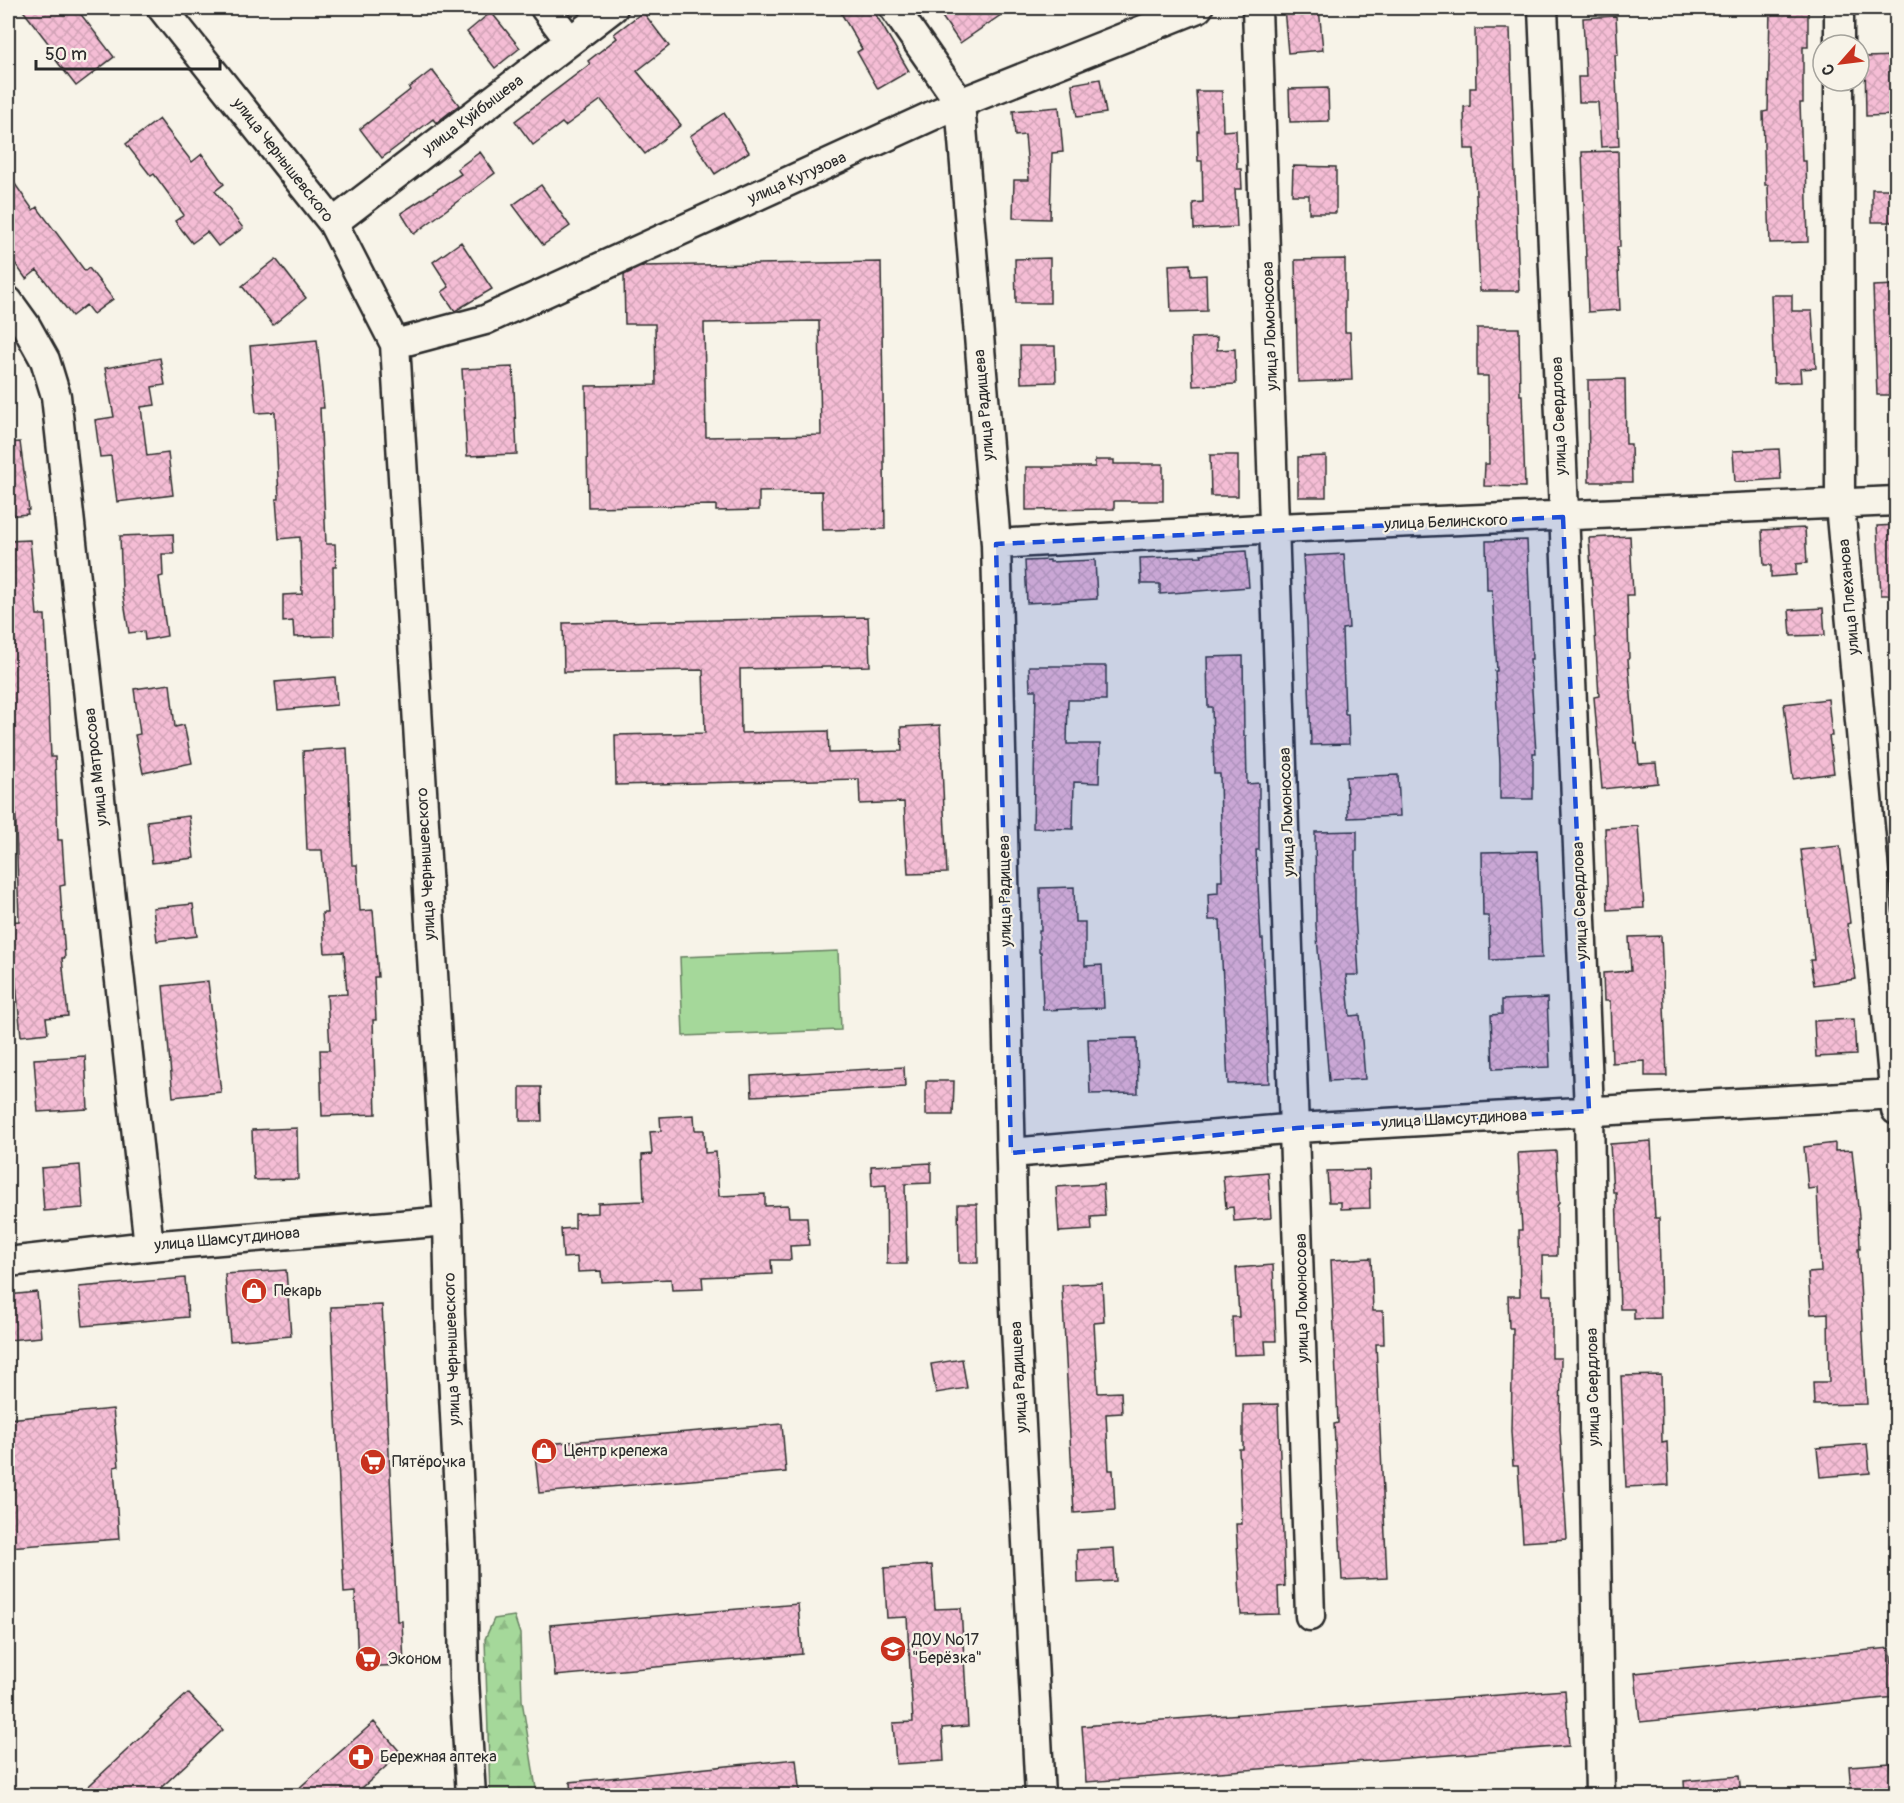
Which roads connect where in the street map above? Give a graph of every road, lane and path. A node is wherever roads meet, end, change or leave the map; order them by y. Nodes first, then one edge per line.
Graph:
1 (162, 8) edge
2 (545, 8) edge
3 (613, 8) edge
4 (894, 8) edge
5 (1198, 8) edge
6 (1257, 8) edge
7 (1543, 8) edge
8 (1839, 8) edge
9 (1839, 33) edge
10 (570, 40) junction
11 (1839, 93) edge
12 (960, 103) junction
13 (333, 223) junction
14 (8, 301) edge
15 (396, 344) junction
16 (1896, 501) edge
17 (1840, 505) junction
18 (1563, 517) junction
19 (1278, 528) junction
20 (996, 544) junction
21 (1896, 1094) edge
22 (1896, 1110) edge
23 (1588, 1111) junction
24 (1297, 1128) junction
25 (1011, 1153) junction
26 (448, 1221) junction
27 (149, 1246) junction
28 (8, 1262) edge
29 (1310, 1616) dead end
30 (471, 1796) edge
31 (1040, 1796) edge
32 (1600, 1796) edge

1 - 13 street, улица Чернышевского
2 - 10 street
3 - 10 street, улица Куйбышева
4 - 12 street
5 - 12 street, улица Кутузова
6 - 19 street, улица Ломоносова
7 - 18 street, улица Свердлова
8 - 9 street
10 - 13 street, улица Куйбышева
11 - 17 street, улица Плеханова
12 - 15 street, улица Кутузова
12 - 20 street, улица Радищева
13 - 15 street, улица Чернышевского
14 - 27 street, улица Матросова
15 - 26 street, улица Чернышевского
16 - 17 street, улица Белинского
17 - 18 street, улица Белинского
17 - 21 street, улица Плеханова
18 - 19 street, улица Белинского
18 - 23 street, улица Свердлова
19 - 20 street, улица Белинского
19 - 24 street, улица Ломоносова
20 - 25 street, улица Радищева
21 - 22 street, улица Плеханова
21 - 23 street, улица Шамсутдинова
23 - 24 street, улица Шамсутдинова
23 - 32 street, улица Свердлова
24 - 25 street, улица Шамсутдинова
24 - 29 street, улица Ломоносова
25 - 31 street, улица Радищева
26 - 27 street, улица Шамсутдинова
26 - 30 street, улица Чернышевского
27 - 28 street, улица Шамсутдинова

